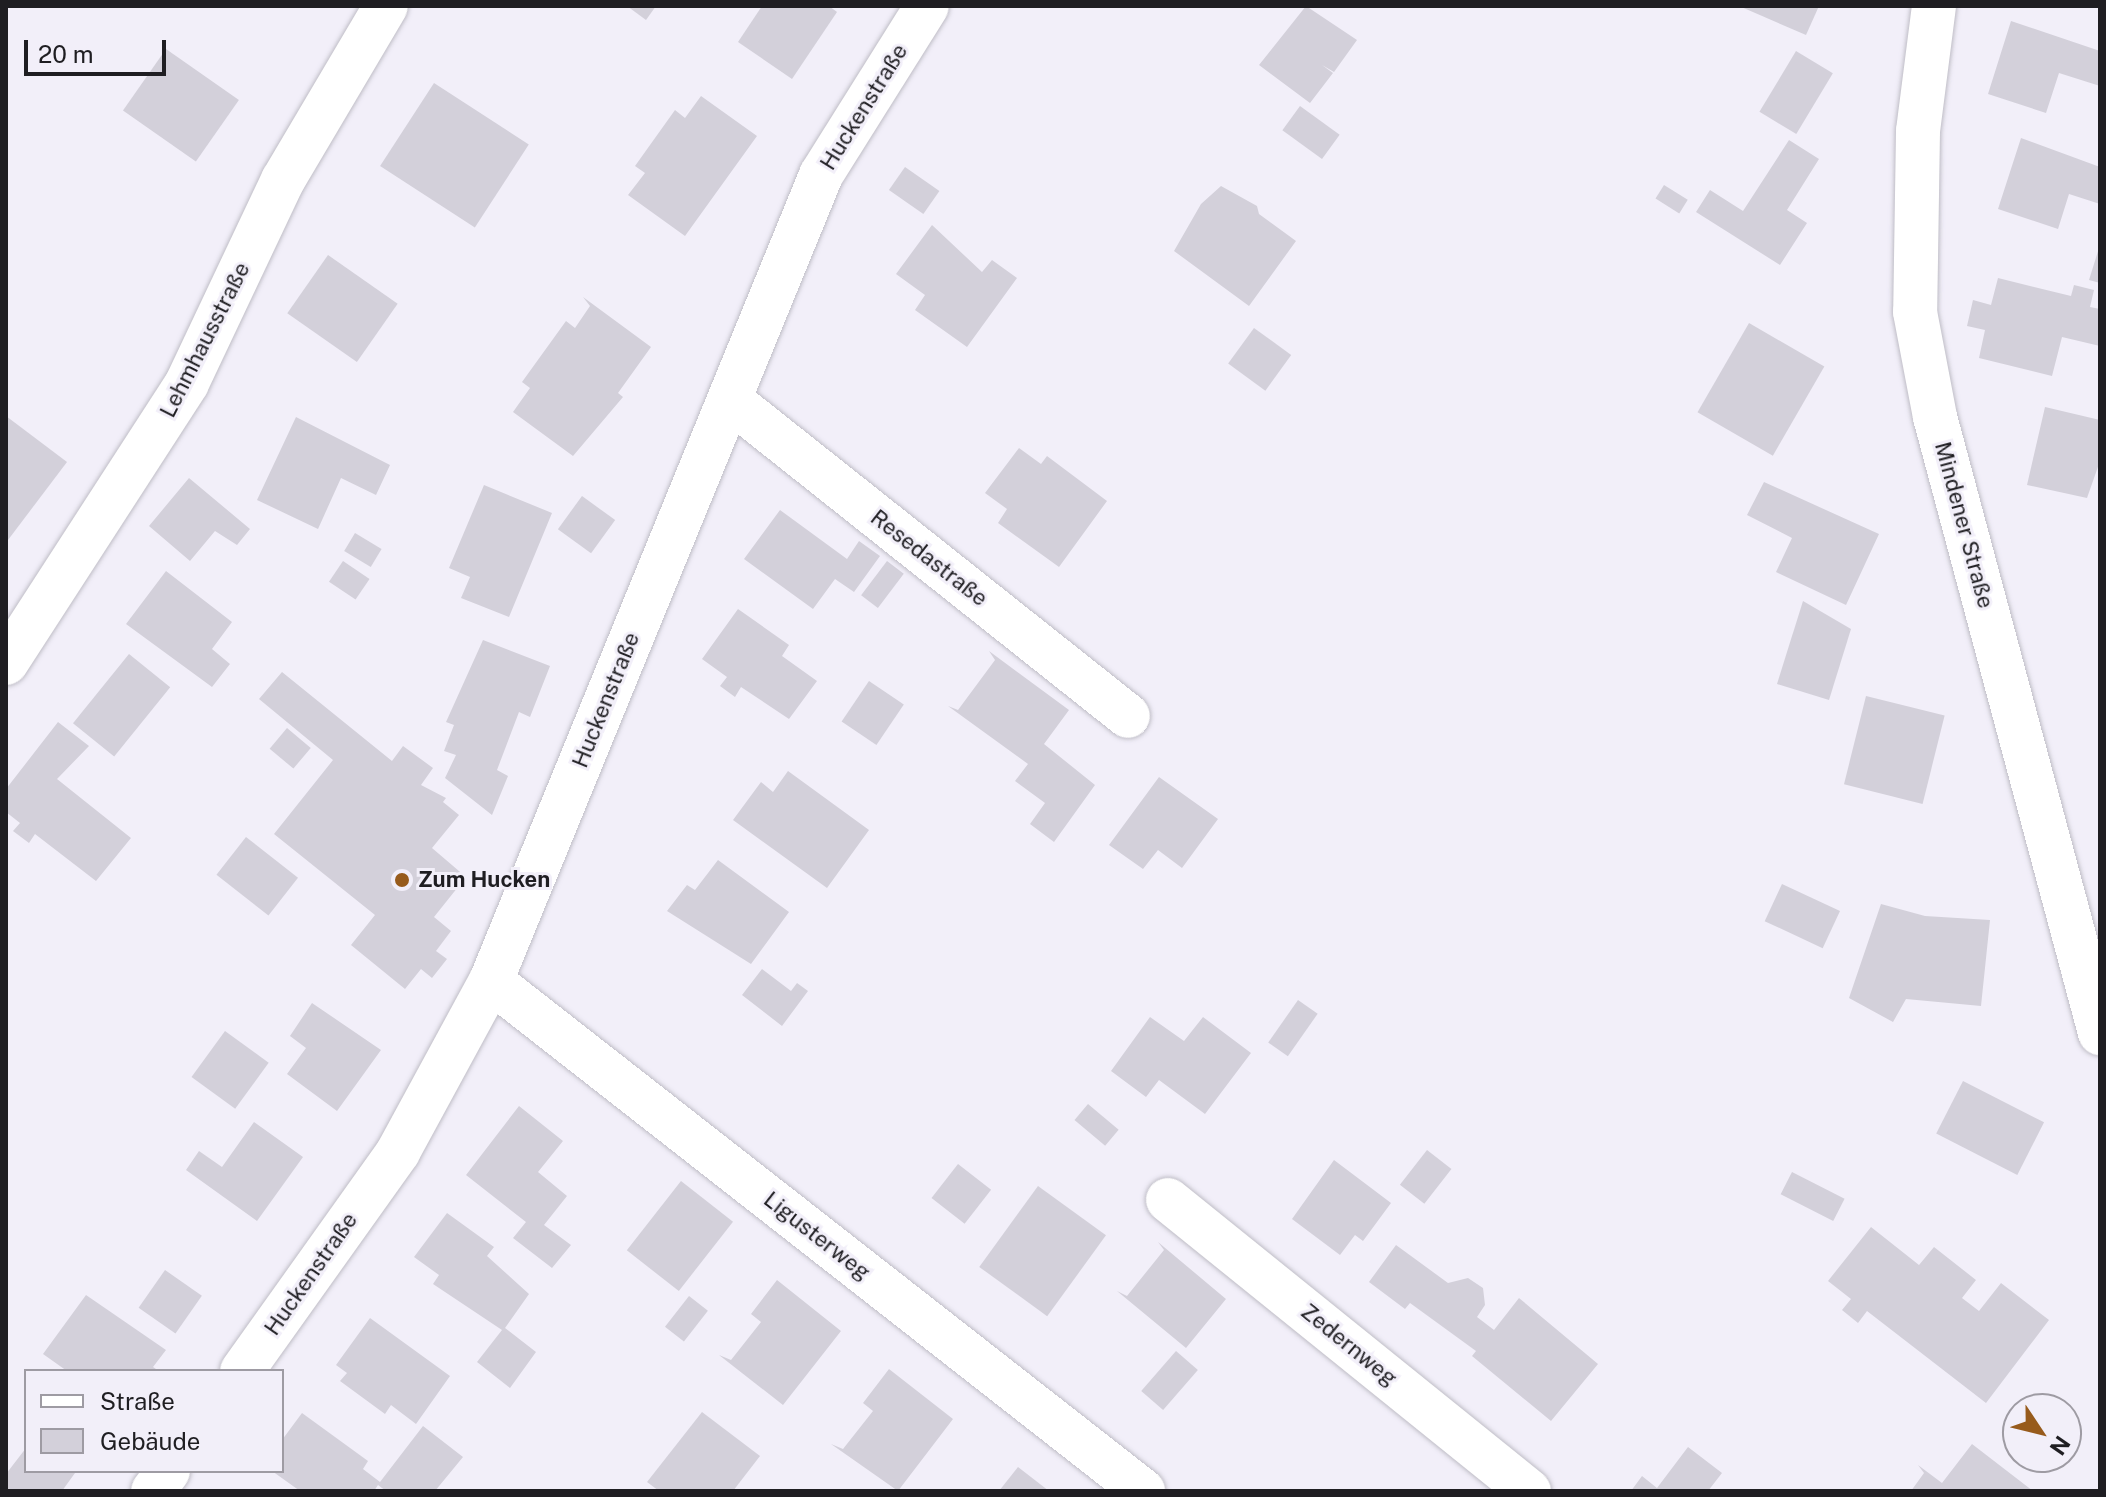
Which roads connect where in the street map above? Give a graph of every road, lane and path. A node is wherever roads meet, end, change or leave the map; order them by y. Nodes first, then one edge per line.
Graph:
1 (386, 6) edge
2 (927, 6) edge
3 (1934, 6) edge
4 (730, 400) junction
5 (6, 663) edge
6 (1128, 716) dead end
7 (491, 981) junction
8 (2100, 1033) edge
9 (1168, 1200) dead end
10 (243, 1369) edge
11 (166, 1473) edge
12 (153, 1491) edge
13 (1143, 1491) edge
14 (1529, 1491) edge

1 - 5 street, Lehmhausstraße
2 - 4 street, Huckenstraße
3 - 8 street, Mindener Straße
4 - 6 street, Resedastraße
4 - 7 street, Huckenstraße
7 - 10 street, Huckenstraße
7 - 13 street, Ligusterweg
9 - 14 street, Zedernweg
11 - 12 street

